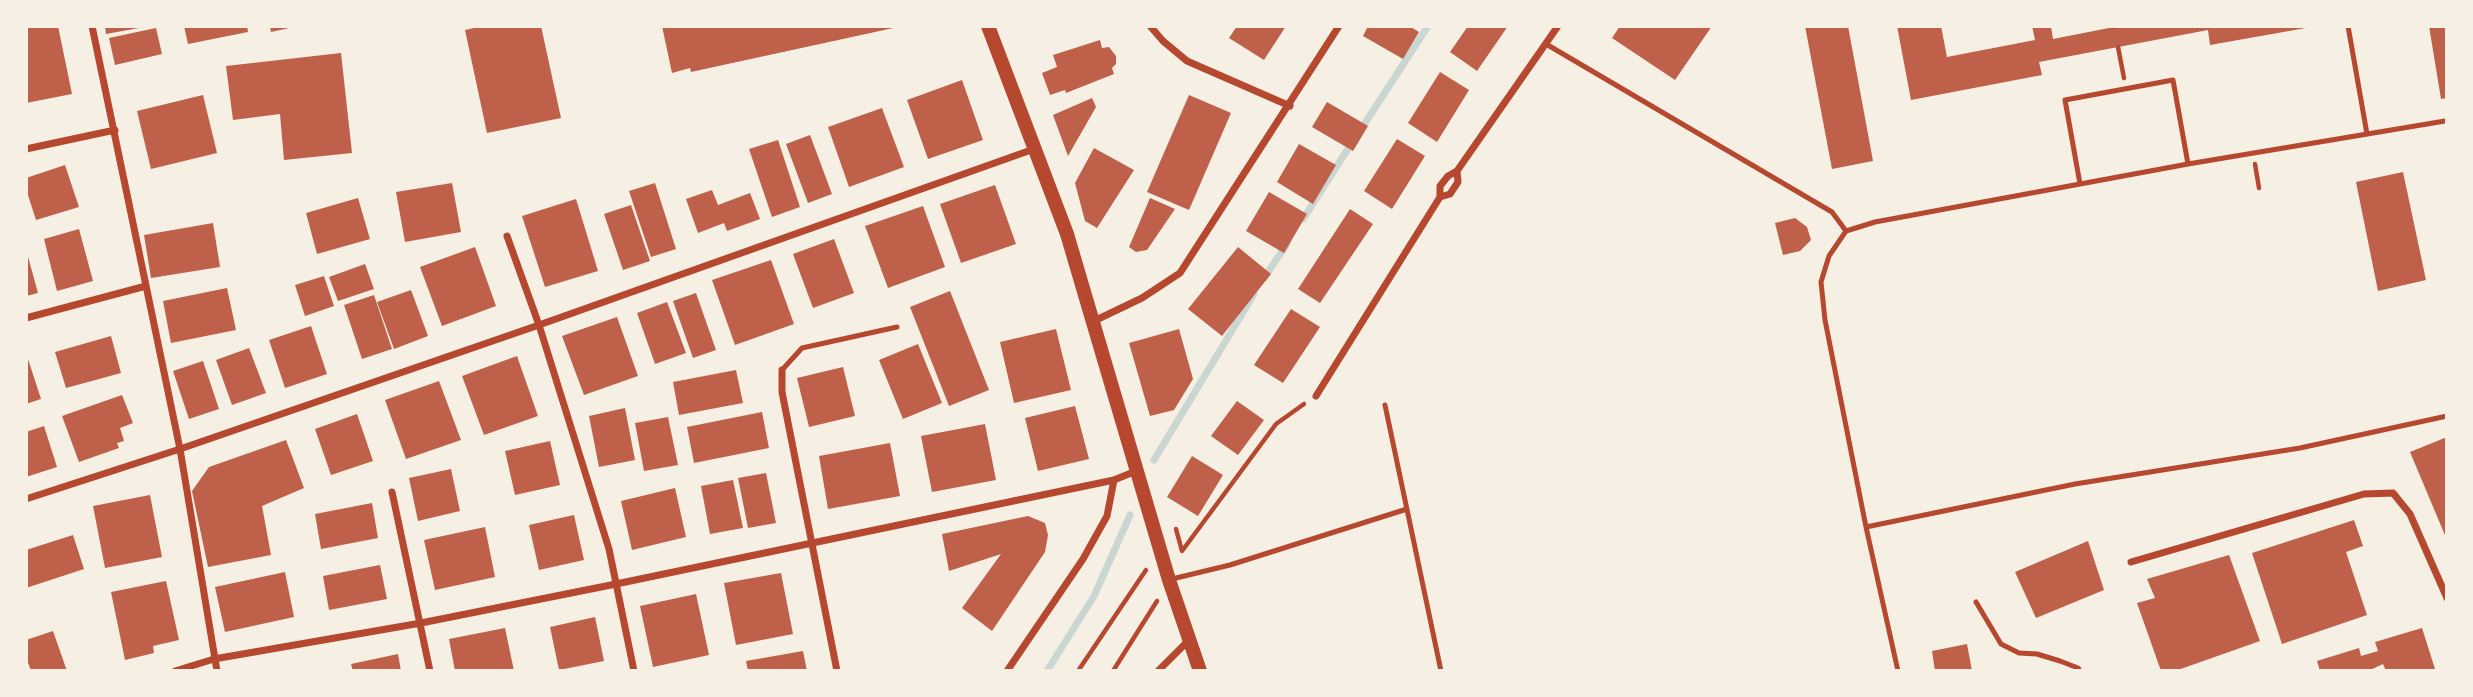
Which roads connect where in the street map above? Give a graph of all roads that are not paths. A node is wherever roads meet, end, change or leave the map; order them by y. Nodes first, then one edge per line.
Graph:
1 (92, 26) edge
2 (988, 26) edge
3 (1150, 26) edge
4 (1339, 26) edge
5 (1558, 26) edge
6 (2348, 26) edge
7 (1546, 44) junction
8 (1290, 106) junction
9 (2445, 121) edge
10 (115, 130) junction
11 (2367, 134) junction
12 (26, 149) edge
13 (1035, 149) junction
14 (2188, 164) junction
15 (1457, 171) junction
16 (2080, 184) junction
17 (1440, 197) junction
18 (1846, 231) junction
19 (507, 236) dead end
20 (146, 286) junction
21 (26, 318) edge
22 (1094, 321) junction
23 (539, 325) junction
24 (897, 327) dead end
25 (782, 370) joint
26 (1316, 396) road end
27 (1385, 405) dead end
28 (2447, 416) edge
29 (180, 449) junction
30 (1136, 471) junction
31 (1114, 480) junction
32 (392, 492) dead end
33 (26, 499) edge
34 (1407, 509) junction
35 (1866, 527) junction
36 (812, 542) junction
37 (2131, 562) dead end
38 (1169, 580) junction
39 (616, 584) junction
40 (2447, 598) edge
41 (1976, 602) dead end
42 (421, 623) junction
43 (1189, 640) junction
44 (215, 659) junction
45 (175, 671) edge
46 (217, 671) edge
47 (430, 671) edge
48 (634, 671) edge
49 (837, 671) edge
50 (1006, 671) edge
51 (1158, 671) edge
52 (1200, 671) edge
53 (1441, 671) edge
54 (1898, 671) edge
55 (2080, 671) edge

1 - 10 street
2 - 13 main road
3 - 8 street
4 - 8 street
5 - 7 street
6 - 11 lane
7 - 15 street
7 - 18 lane
8 - 22 street
9 - 11 lane
10 - 12 street
10 - 20 street
11 - 14 lane
13 - 22 main road
13 - 23 street
14 - 16 lane
14 - 16 lane
15 - 17 street
15 - 17 street
16 - 18 lane
17 - 26 street
18 - 35 lane
19 - 23 street
20 - 21 street
20 - 29 street
22 - 30 main road
23 - 29 street
23 - 39 street
24 - 25 lane
25 - 36 street
27 - 34 lane
28 - 35 lane
29 - 33 street
29 - 44 street
30 - 31 street
30 - 38 main road
31 - 36 street
31 - 50 street
32 - 42 street
34 - 38 lane
34 - 53 lane
35 - 54 lane
36 - 39 street
36 - 49 street
37 - 40 street
38 - 43 main road
39 - 42 street
39 - 48 street
41 - 55 lane
42 - 44 street
42 - 47 street
43 - 51 street
43 - 52 main road
44 - 45 street
44 - 46 street

